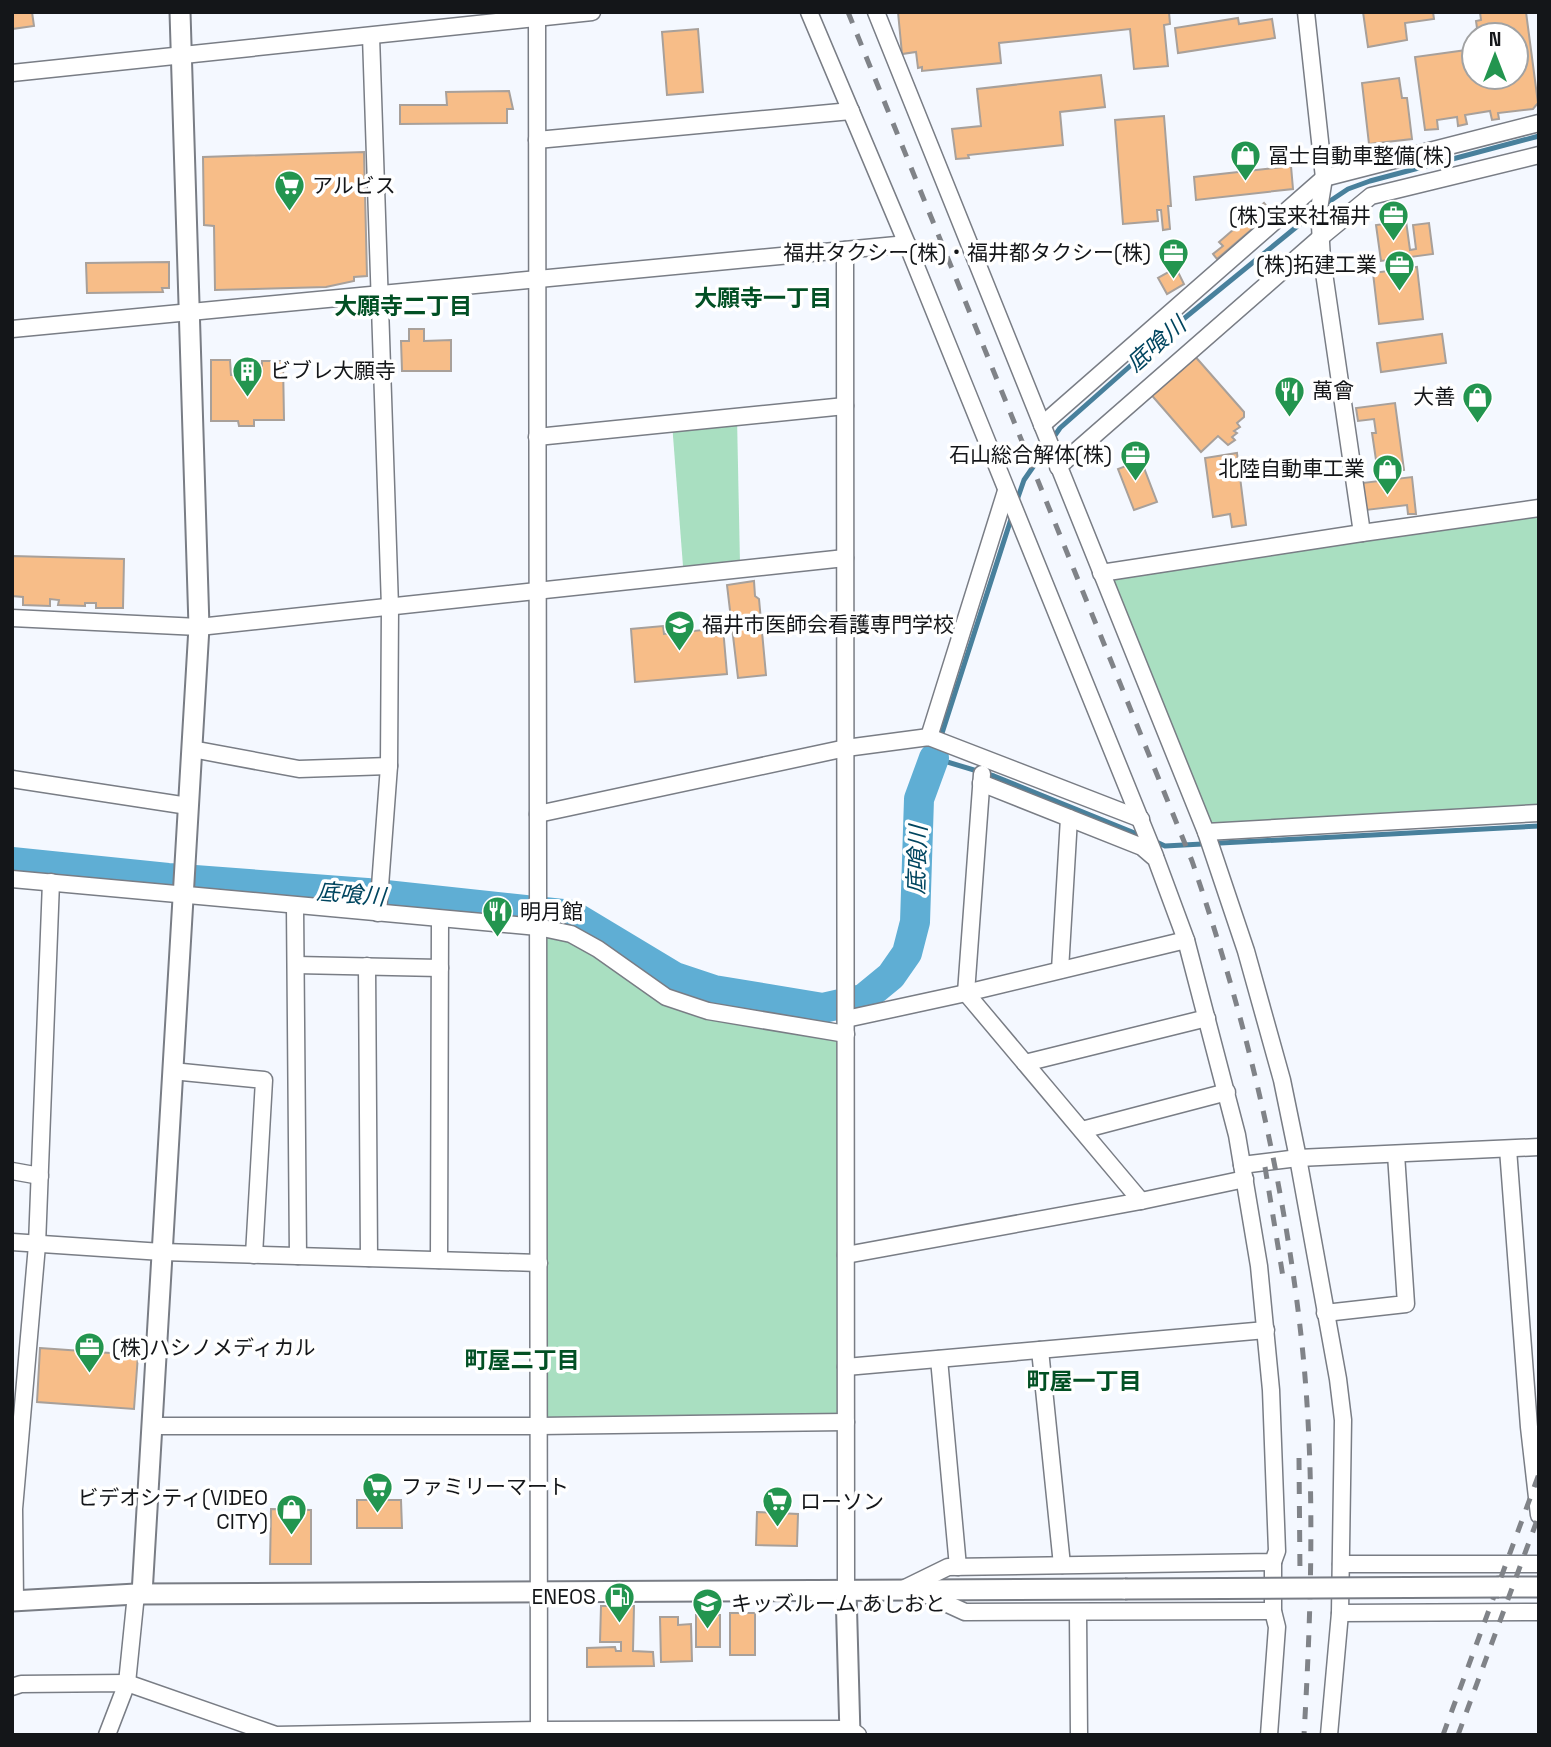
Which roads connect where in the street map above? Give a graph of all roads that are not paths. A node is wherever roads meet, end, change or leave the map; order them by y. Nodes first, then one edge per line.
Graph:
1 (180, 12) edge
2 (592, 12) edge
3 (809, 12) edge
4 (876, 12) edge
5 (1306, 12) edge
6 (537, 15) edge
7 (371, 36) junction
8 (181, 55) junction
9 (12, 72) edge
10 (851, 111) junction
11 (1539, 123) edge
12 (537, 140) junction
13 (1539, 155) edge
14 (1324, 178) junction
15 (1321, 237) junction
16 (907, 244) junction
17 (845, 250) junction
18 (537, 278) junction
19 (379, 294) junction
20 (189, 313) junction
21 (12, 329) edge
22 (845, 406) junction
23 (1042, 425) junction
24 (537, 437) junction
25 (1058, 467) junction
26 (1006, 491) junction
27 (1539, 508) edge
28 (1362, 533) junction
29 (845, 558) junction
30 (1101, 573) junction
31 (538, 592) junction
32 (390, 607) junction
33 (12, 618) edge
34 (199, 627) junction
35 (929, 737) junction
36 (845, 748) junction
37 (192, 749) junction
38 (983, 758) junction
39 (389, 766) junction
40 (12, 779) edge
41 (981, 783) junction
42 (188, 806) junction
43 (1539, 813) edge
44 (538, 814) junction
45 (1069, 818) junction
46 (1141, 819) junction
47 (1206, 832) junction
48 (1156, 859) junction
49 (12, 879) edge
50 (51, 882) junction
51 (183, 896) junction
52 (295, 906) junction
53 (378, 913) junction
54 (440, 919) junction
55 (538, 927) junction
56 (1186, 940) junction
57 (296, 965) junction
58 (367, 966) junction
59 (440, 968) junction
60 (1060, 970) junction
61 (967, 993) junction
62 (1207, 1018) junction
63 (846, 1026) junction
64 (1025, 1063) junction
65 (172, 1071) junction
66 (1227, 1092) junction
67 (1082, 1130) junction
68 (1539, 1147) edge
69 (1508, 1149) junction
70 (1396, 1154) junction
71 (1298, 1158) junction
72 (12, 1171) edge
73 (1243, 1172) junction
74 (40, 1176) junction
75 (1141, 1201) junction
76 (12, 1242) edge
77 (37, 1245) junction
78 (162, 1252) junction
79 (254, 1255) junction
80 (846, 1255) junction
81 (298, 1256) junction
82 (369, 1258) junction
83 (439, 1260) junction
84 (538, 1264) junction
85 (1325, 1313) junction
86 (1266, 1330) junction
87 (20, 1349) edge
88 (1040, 1350) junction
89 (939, 1359) junction
90 (846, 1367) junction
91 (846, 1422) junction
92 (152, 1426) junction
93 (539, 1426) junction
94 (15, 1462) edge
95 (13, 1509) edge
96 (1539, 1515) edge
97 (1273, 1562) junction
98 (1341, 1563) junction
99 (1539, 1563) edge
100 (1062, 1565) junction
101 (958, 1567) junction
102 (1539, 1587) edge
103 (846, 1590) junction
104 (909, 1590) junction
105 (539, 1593) junction
106 (139, 1594) junction
107 (14, 1601) edge
108 (1273, 1611) junction
109 (1539, 1612) edge
110 (1078, 1613) junction
111 (1340, 1613) junction
112 (127, 1683) junction
113 (12, 1687) edge
114 (539, 1732) edge
115 (827, 1732) edge
116 (852, 1733) edge
117 (377, 1734) edge
118 (107, 1735) edge
119 (1079, 1735) edge
120 (1269, 1735) edge
121 (1329, 1735) edge

1 - 8 street
2 - 6 street
3 - 10 street
4 - 23 street
5 - 14 street
6 - 7 street
6 - 12 street
7 - 8 street
7 - 19 street
8 - 9 street
8 - 20 street
10 - 12 street
10 - 16 street
11 - 14 street
12 - 18 street
13 - 15 street
14 - 15 street
14 - 23 street
15 - 25 street
15 - 28 street
16 - 17 street
16 - 26 street
17 - 18 street
17 - 22 street
18 - 19 street
18 - 24 street
19 - 20 street
19 - 32 street
20 - 21 street
20 - 34 street
22 - 24 street
22 - 29 street
23 - 25 street
24 - 31 street
25 - 30 street
26 - 35 street
26 - 46 street
27 - 28 street
28 - 30 street
29 - 31 street
29 - 36 street
30 - 47 street
31 - 32 street
31 - 44 street
32 - 34 street
32 - 39 street
33 - 34 street
34 - 37 street
35 - 36 street
35 - 38 street
36 - 44 street
36 - 63 street
37 - 39 street
37 - 42 street
38 - 41 street
38 - 46 street
39 - 53 street
40 - 42 street
41 - 45 street
41 - 61 street
42 - 51 street
43 - 47 street
44 - 55 street
45 - 48 street
45 - 60 street
46 - 48 street
47 - 71 street
48 - 56 street
49 - 50 street
50 - 51 street
50 - 74 street
51 - 52 street
51 - 65 street
52 - 53 street
52 - 57 street
53 - 54 street
54 - 55 street
54 - 59 street
55 - 63 street
55 - 84 street
56 - 60 street
56 - 62 street
57 - 58 street
57 - 81 street
58 - 59 street
58 - 82 street
59 - 83 street
60 - 61 street
61 - 63 street
61 - 64 street
62 - 64 street
62 - 66 street
63 - 80 street
64 - 67 street
65 - 78 street
65 - 79 street
66 - 67 street
66 - 73 street
67 - 75 street
68 - 69 street
69 - 70 street
69 - 96 street
70 - 71 street
70 - 85 street
71 - 73 street
71 - 85 street
72 - 74 street
73 - 75 street
73 - 86 street
74 - 77 street
75 - 80 street
76 - 77 street
77 - 78 street
77 - 87 street
78 - 79 street
78 - 92 street
79 - 81 street
80 - 90 street
81 - 82 street
82 - 83 street
83 - 84 street
84 - 93 street
85 - 98 street
86 - 88 street
86 - 97 street
87 - 94 street
88 - 89 street
88 - 100 street
89 - 90 street
89 - 101 street
90 - 91 street
91 - 93 street
91 - 103 street
92 - 93 street
92 - 106 street
93 - 105 street
94 - 95 street
95 - 107 street
97 - 100 street
97 - 108 street
98 - 99 street
98 - 111 street
100 - 101 street
101 - 104 street
102 - 104 street, bridge
103 - 104 street
103 - 105 street
103 - 116 street
104 - 110 street
105 - 106 street
105 - 114 street
106 - 107 street
106 - 112 street
108 - 110 street
108 - 120 street
109 - 111 street
110 - 119 street
111 - 121 street
112 - 113 street
112 - 117 street
112 - 118 street
114 - 115 street
114 - 117 street
115 - 116 street

